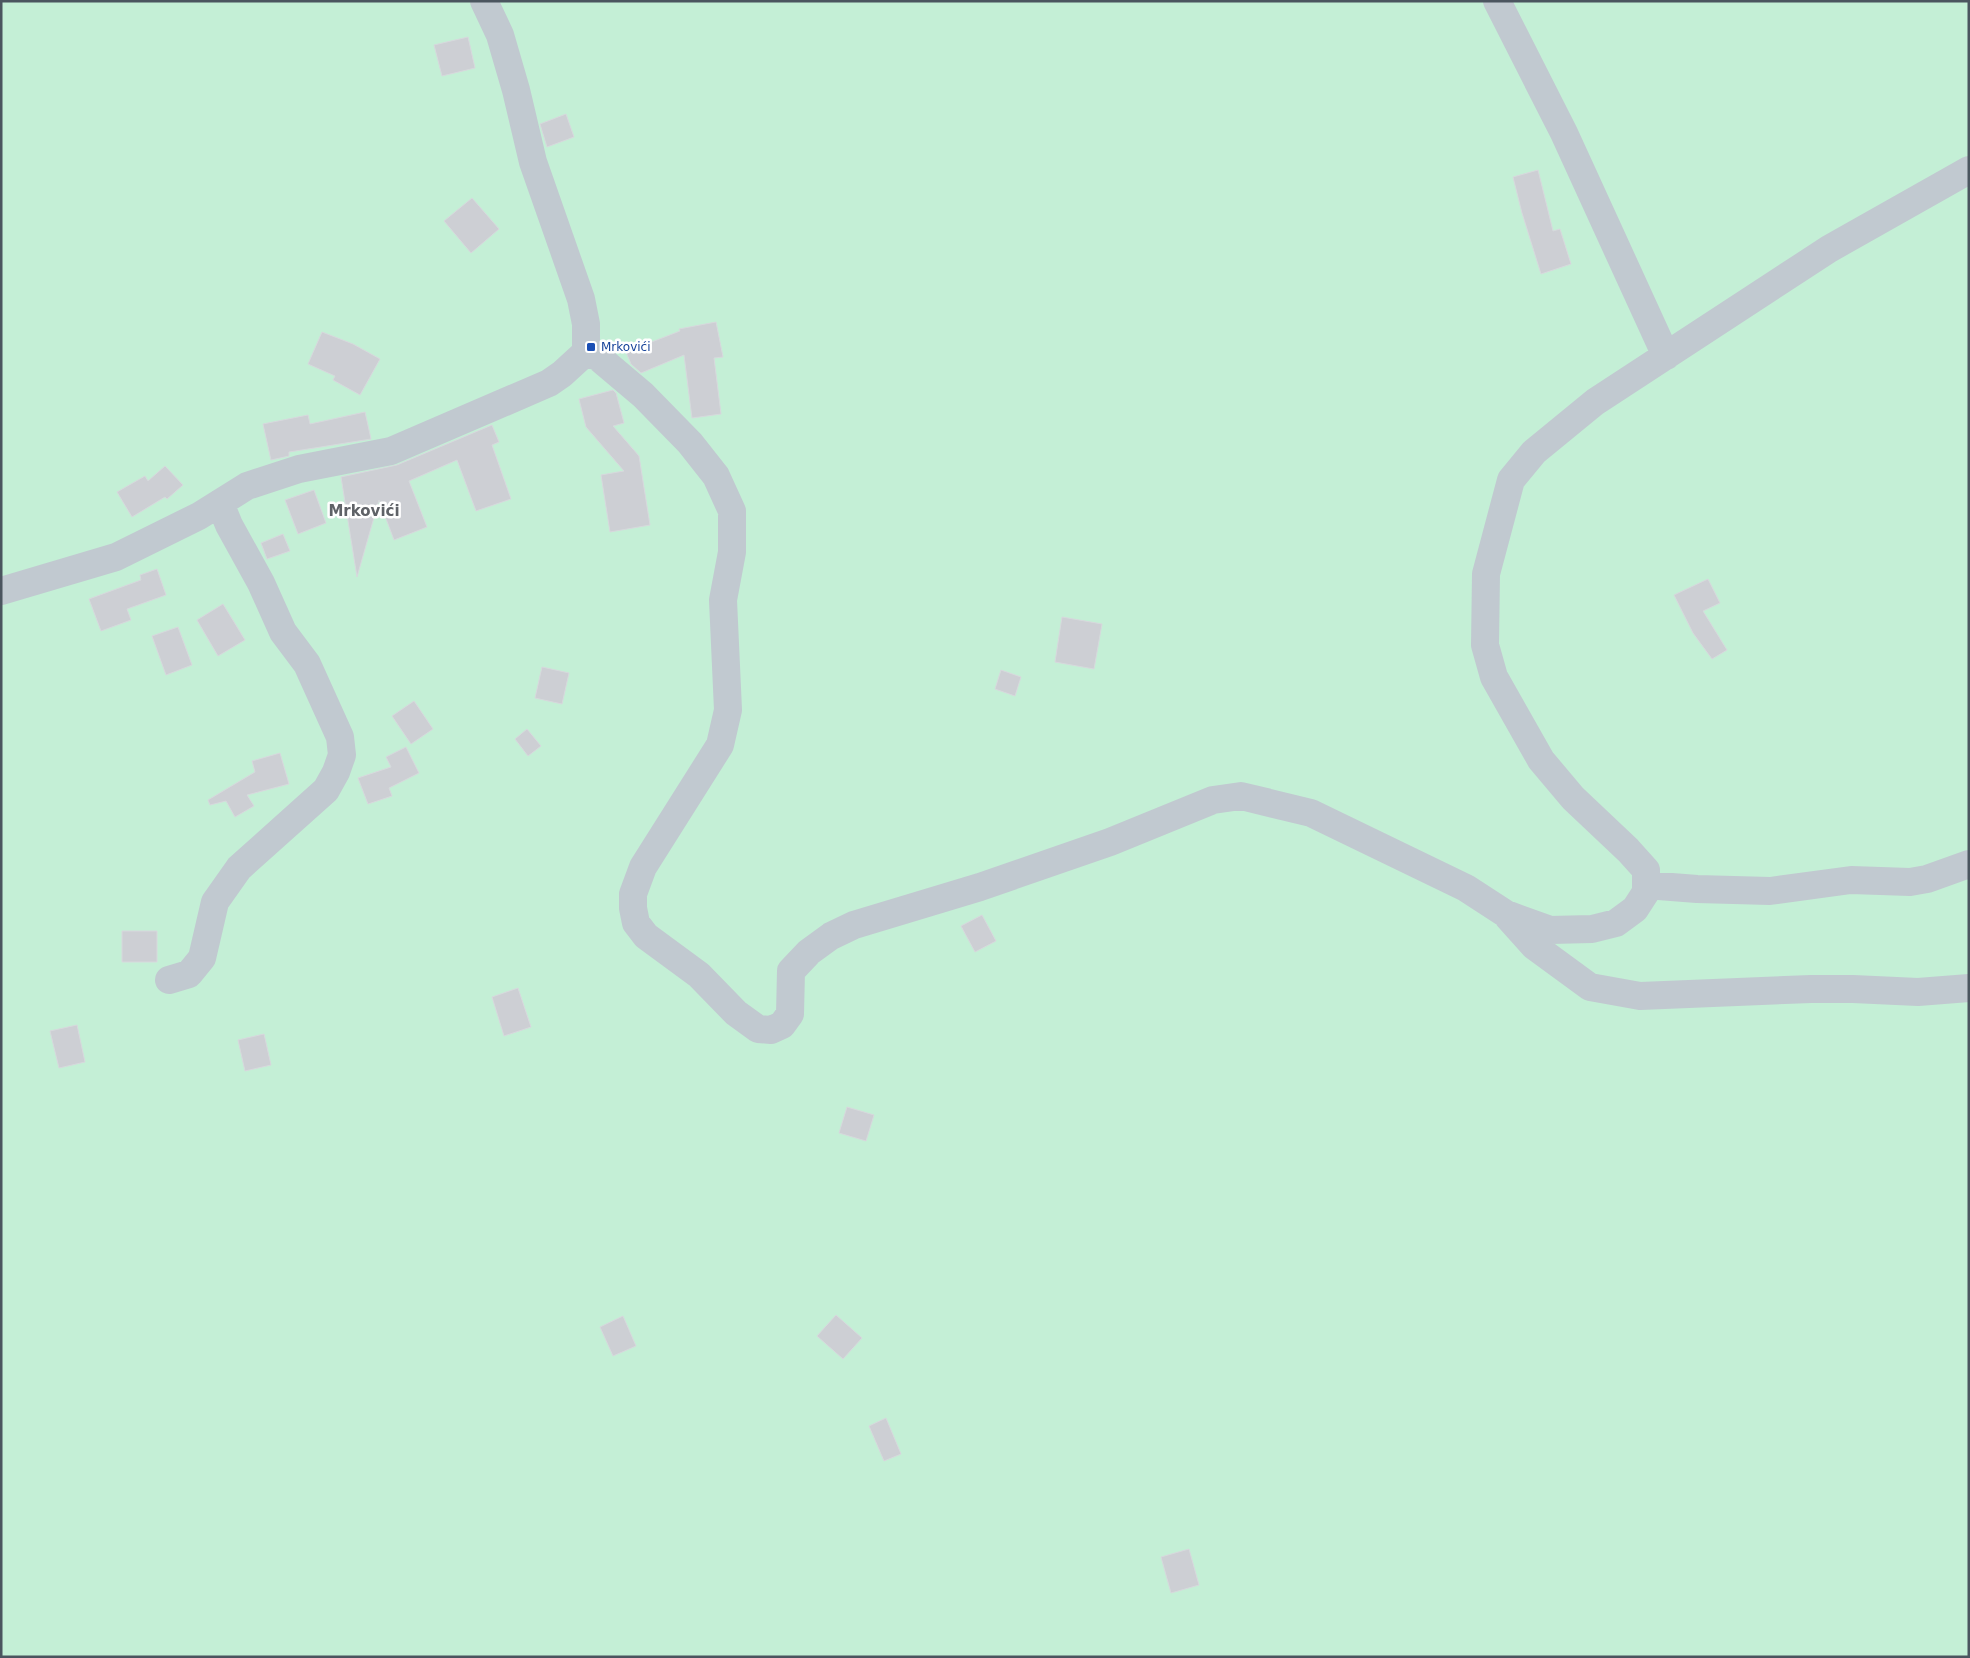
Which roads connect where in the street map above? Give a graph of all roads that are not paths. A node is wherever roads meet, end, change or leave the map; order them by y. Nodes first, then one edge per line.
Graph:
1 (484, 1) edge
2 (1497, 1) edge
3 (1969, 170) edge
4 (586, 352) junction
5 (1666, 356) junction
6 (220, 503) junction
7 (1, 591) edge
8 (1969, 864) edge
9 (1646, 885) junction
10 (1506, 914) junction
11 (169, 980) dead end
12 (1969, 988) edge

1 - 4 street
2 - 5 street
3 - 5 street
4 - 6 street
4 - 10 street
5 - 9 street
6 - 7 street
6 - 11 street
8 - 9 street
9 - 10 street
10 - 12 street

